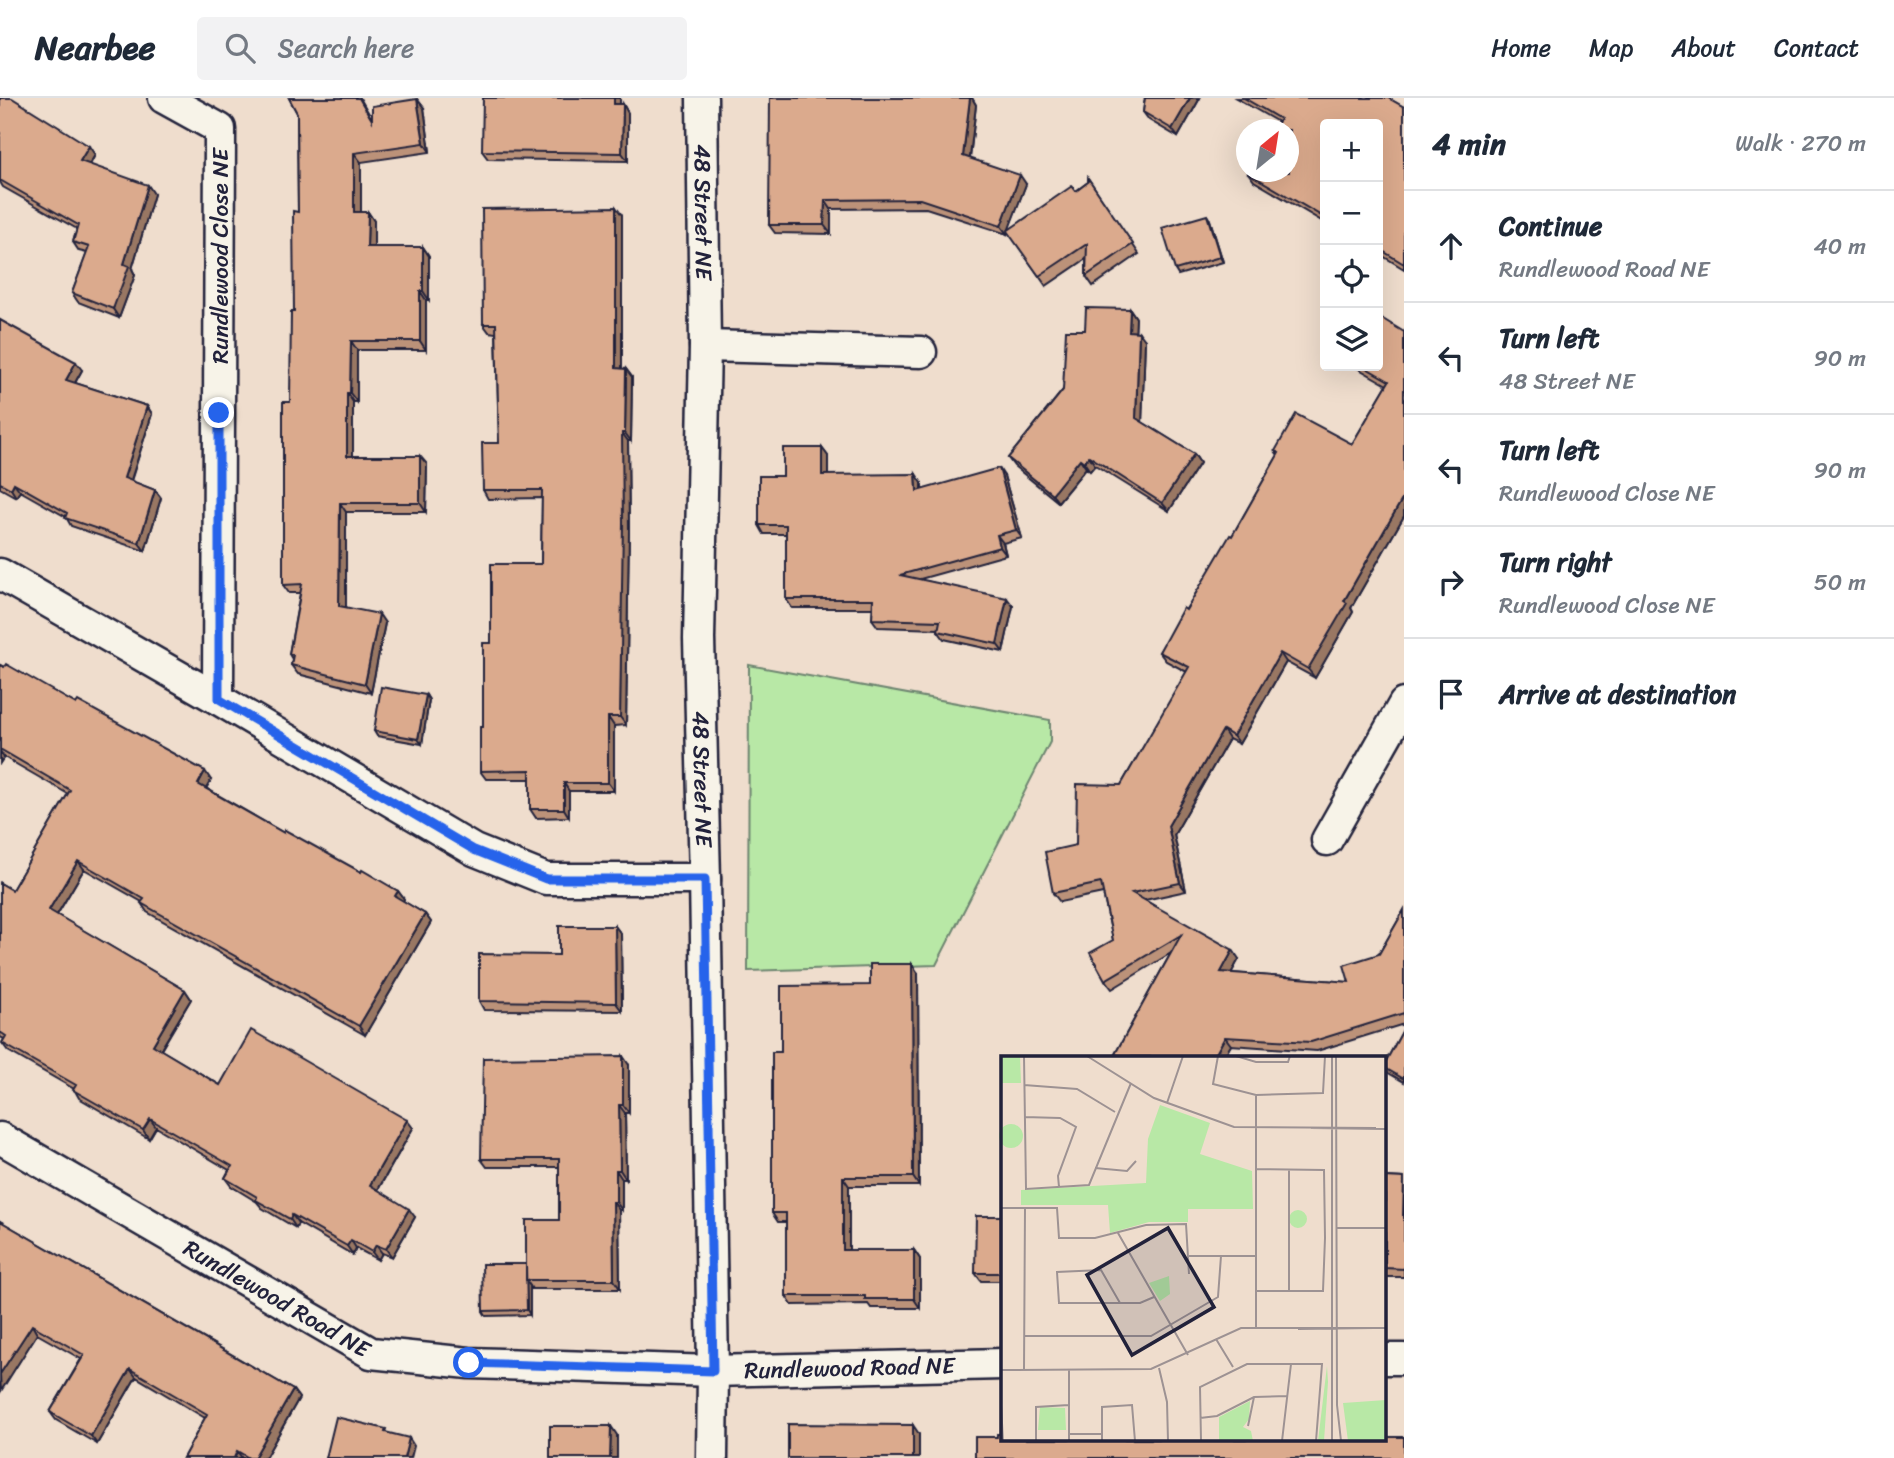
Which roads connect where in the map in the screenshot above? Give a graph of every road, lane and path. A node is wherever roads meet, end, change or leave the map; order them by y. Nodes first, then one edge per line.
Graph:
1 (164, 98) edge
2 (702, 98) edge
3 (705, 346) junction
4 (921, 352) dead end
5 (0, 574) edge
6 (219, 699) junction
7 (1404, 704) edge
8 (1327, 840) dead end
9 (705, 879) junction
10 (0, 1138) edge
11 (1386, 1359) edge
12 (1404, 1359) edge
13 (1001, 1364) edge
14 (713, 1371) junction
15 (712, 1458) edge

1 - 6 street, Rundlewood Close NE
2 - 3 street, 48 Street NE
3 - 4 street
3 - 9 street, 48 Street NE
5 - 6 street
6 - 9 street
7 - 8 street
9 - 14 street, 48 Street NE
10 - 14 street, Rundlewood Road NE
11 - 12 street
13 - 14 street, Rundlewood Road NE
14 - 15 street, 48 Street NE

